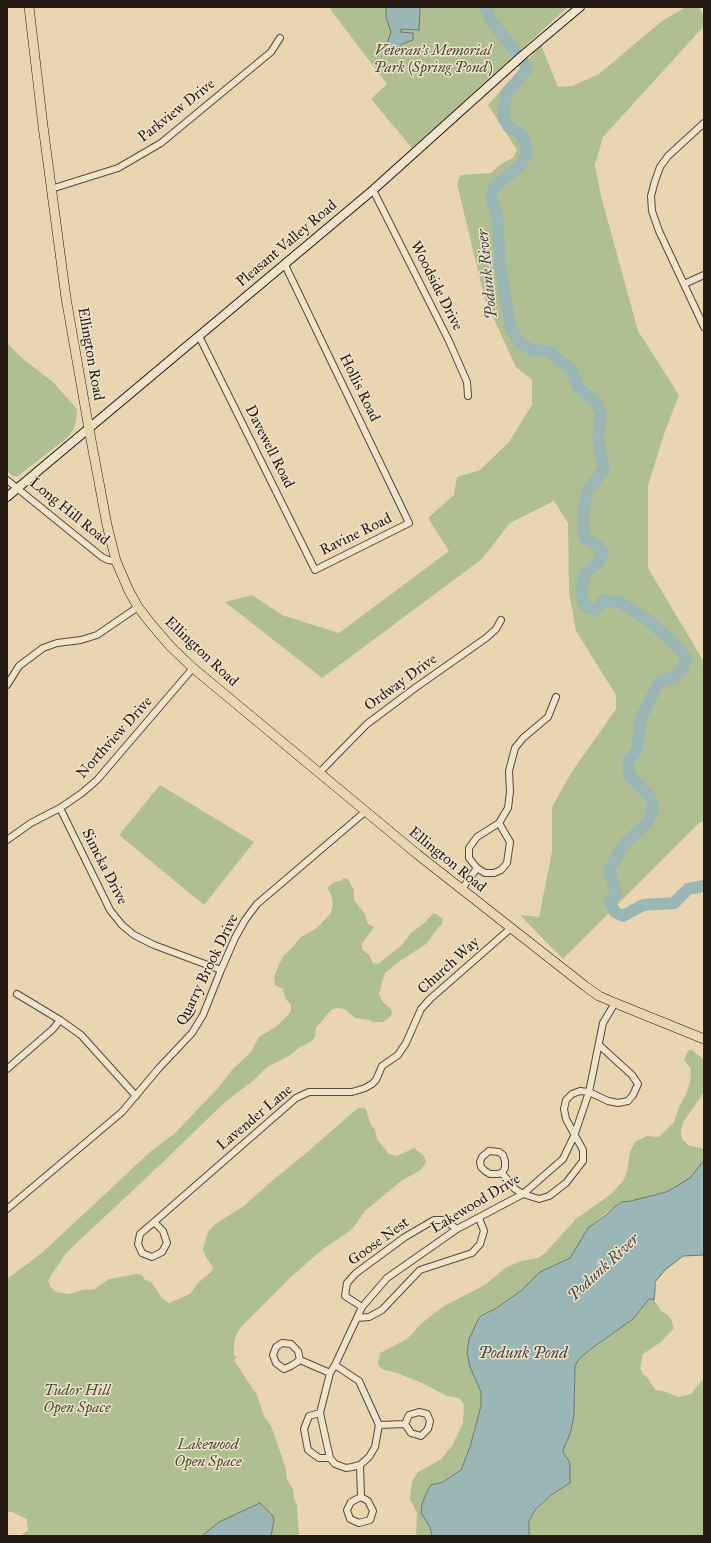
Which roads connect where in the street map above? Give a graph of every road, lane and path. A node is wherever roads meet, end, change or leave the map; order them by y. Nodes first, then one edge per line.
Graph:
1 (29, 7) edge
2 (580, 7) edge
3 (280, 38) dead end
4 (704, 123) edge
5 (52, 188) junction
6 (373, 190) junction
7 (285, 265) junction
8 (704, 275) edge
9 (684, 284) junction
10 (704, 327) edge
11 (199, 336) junction
12 (468, 396) dead end
13 (89, 429) junction
14 (7, 480) edge
15 (18, 488) junction
16 (7, 498) edge
17 (409, 523) joint
18 (116, 561) junction
19 (316, 570) joint
20 (138, 607) junction
21 (500, 620) dead end
22 (194, 668) junction
23 (7, 685) edge
24 (556, 697) dead end
25 (320, 773) junction
26 (60, 808) junction
27 (366, 811) junction
28 (499, 823) junction
29 (7, 840) edge
30 (477, 868) junction
31 (462, 889) junction
32 (511, 928) junction
33 (221, 970) junction
34 (17, 994) dead end
35 (614, 1003) junction
36 (60, 1020) junction
37 (704, 1039) edge
38 (599, 1045) junction
39 (382, 1066) joint
40 (7, 1069) edge
41 (589, 1092) junction
42 (136, 1096) junction
43 (574, 1136) junction
44 (502, 1173) junction
45 (523, 1194) junction
46 (7, 1210) edge
47 (479, 1218) junction
48 (154, 1222) junction
49 (456, 1229) junction
50 (412, 1260) junction
51 (420, 1270) junction
52 (362, 1306) junction
53 (357, 1318) junction
54 (300, 1360) junction
55 (335, 1365) junction
56 (330, 1373) junction
57 (320, 1413) junction
58 (405, 1424) junction
59 (379, 1425) junction
60 (330, 1458) junction
61 (360, 1466) junction
62 (361, 1497) junction

1 - 5 main road, Ellington Road
2 - 6 main road, Pleasant Valley Road
3 - 5 street, Parkview Drive
4 - 9 street
5 - 13 main road, Ellington Road
6 - 7 main road, Pleasant Valley Road
6 - 12 street, Woodside Drive
7 - 11 main road, Pleasant Valley Road
7 - 17 street, Hollis Road
8 - 9 street
9 - 10 street
11 - 13 main road, Pleasant Valley Road
11 - 19 street, Davewell Road
13 - 15 main road, Pleasant Valley Road
13 - 18 main road, Ellington Road
14 - 15 street, Long Hill Road
15 - 16 main road, Pleasant Valley Road
15 - 18 street, Long Hill Road
17 - 19 street, Ravine Road
18 - 20 main road, Ellington Road
20 - 22 main road, Ellington Road
20 - 23 street
21 - 25 street, Ordway Drive
22 - 25 main road, Ellington Road
22 - 26 street, Northview Drive
24 - 28 street
25 - 27 main road, Ellington Road
26 - 29 street, Northview Drive
26 - 33 street, Simcka Drive
27 - 31 main road, Ellington Road
27 - 33 street, Quarry Brook Drive
28 - 30 street
28 - 30 street
30 - 31 street
31 - 32 main road, Ellington Road
32 - 35 main road, Ellington Road
32 - 39 street, Church Way
33 - 42 street, Quarry Brook Drive
34 - 36 street
35 - 37 main road, Ellington Road
35 - 38 street, Lakewood Drive
36 - 40 street
36 - 42 street
38 - 41 street, Lakewood Drive
38 - 41 street
39 - 48 street, Lavender Lane
41 - 43 street, Lakewood Drive
41 - 43 street
42 - 46 street, Quarry Brook Drive
43 - 45 street, Lakewood Drive
43 - 45 street
44 - 44 street
44 - 45 street
45 - 47 street, Lakewood Drive
47 - 49 street, Lakewood Drive
47 - 51 street
48 - 48 street, Lavender Lane
49 - 50 street, Lakewood Drive
49 - 52 street, Goose Nest
50 - 51 street
50 - 52 street, Lakewood Drive
51 - 53 street
52 - 53 street, Lakewood Drive
53 - 55 street, Lakewood Drive
54 - 54 street
54 - 56 street
55 - 56 street, Lakewood Drive
55 - 59 street
56 - 57 street, Lakewood Drive
57 - 60 street, Lakewood Drive
57 - 60 street
58 - 58 street
58 - 59 street
59 - 61 street
60 - 61 street
61 - 62 street
62 - 62 street

